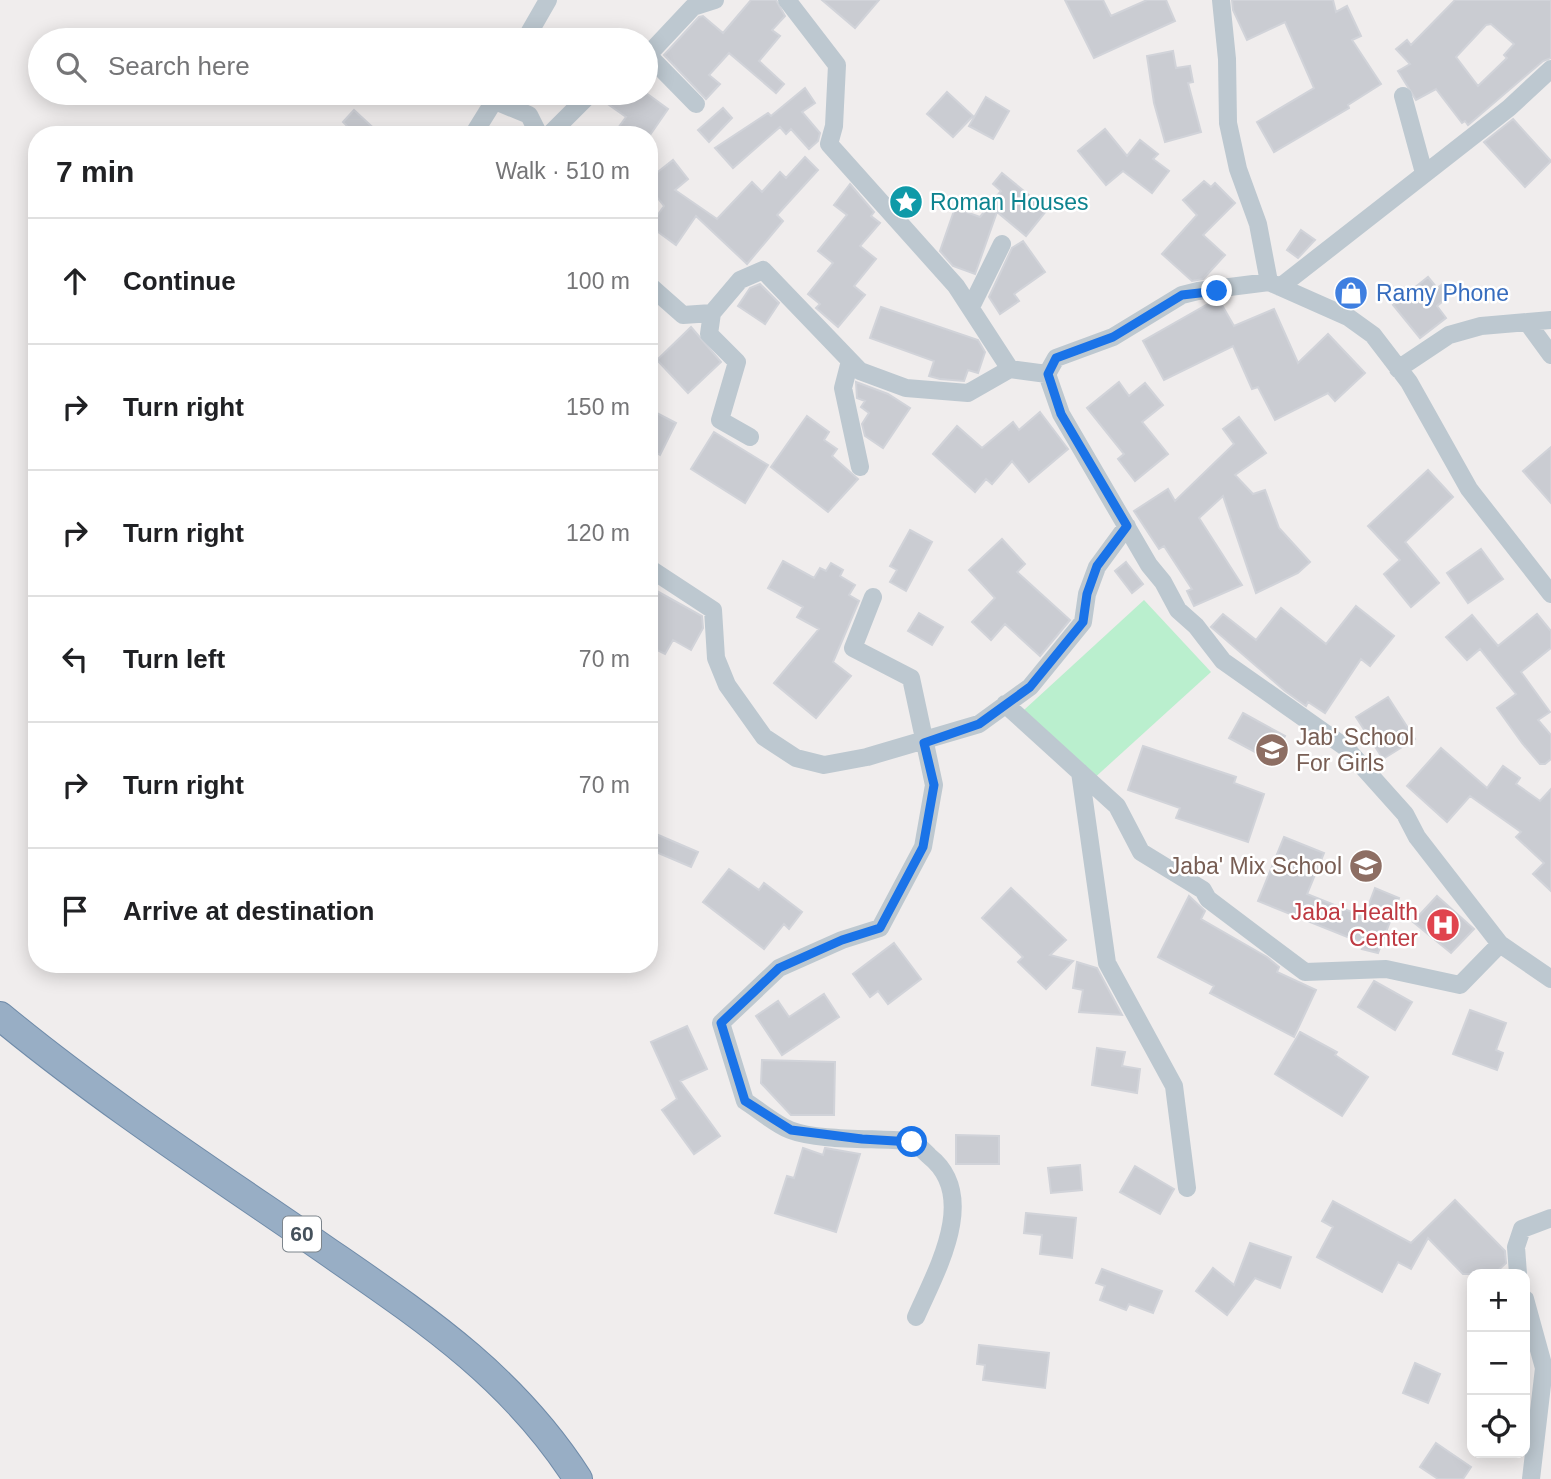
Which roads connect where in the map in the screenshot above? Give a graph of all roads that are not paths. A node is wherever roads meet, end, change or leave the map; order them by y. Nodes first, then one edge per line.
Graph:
1 (548, 0) edge
2 (715, 0) edge
3 (787, 0) edge
4 (1221, 0) edge
5 (532, 28) edge
6 (658, 45) edge
7 (658, 66) edge
8 (1551, 69) edge
9 (1403, 96) dead end
10 (696, 104) dead end
11 (492, 105) edge
12 (511, 105) edge
13 (579, 105) edge
14 (479, 126) edge
15 (534, 126) edge
16 (558, 126) edge
17 (1424, 173) junction
18 (1002, 244) dead end
19 (1275, 285) junction
20 (658, 293) edge
21 (971, 307) junction
22 (712, 313) junction
23 (1551, 320) edge
24 (1527, 322) junction
25 (1551, 355) edge
26 (850, 361) junction
27 (1010, 369) junction
28 (1398, 369) junction
29 (1048, 374) junction
30 (750, 437) dead end
31 (860, 467) dead end
32 (1127, 526) junction
33 (658, 574) edge
34 (1551, 594) edge
35 (873, 597) dead end
36 (1005, 704) junction
37 (924, 743) junction
38 (1080, 772) junction
39 (1500, 944) junction
40 (1551, 979) edge
41 (0, 1016) edge
42 (1187, 1188) dead end
43 (1551, 1218) edge
44 (1518, 1269) edge
45 (916, 1317) dead end
46 (1530, 1317) edge
47 (578, 1479) edge
48 (1531, 1479) edge

1 - 5 street
2 - 6 street
3 - 21 street
4 - 19 street
7 - 10 street
8 - 17 street
9 - 17 street
11 - 14 street
12 - 15 street
13 - 16 street
17 - 19 street
18 - 21 street
19 - 28 street
19 - 29 street
20 - 22 street
21 - 27 street
22 - 26 street
22 - 30 street
23 - 24 street
24 - 25 street
24 - 28 street
26 - 27 street
26 - 31 street
27 - 29 street
28 - 34 street
29 - 32 street
32 - 36 street
32 - 39 street
33 - 37 street
35 - 37 street
36 - 37 street
36 - 38 street
37 - 45 street
38 - 39 street
38 - 42 street
39 - 40 street
41 - 47 highway, 60
43 - 44 street
46 - 48 street

